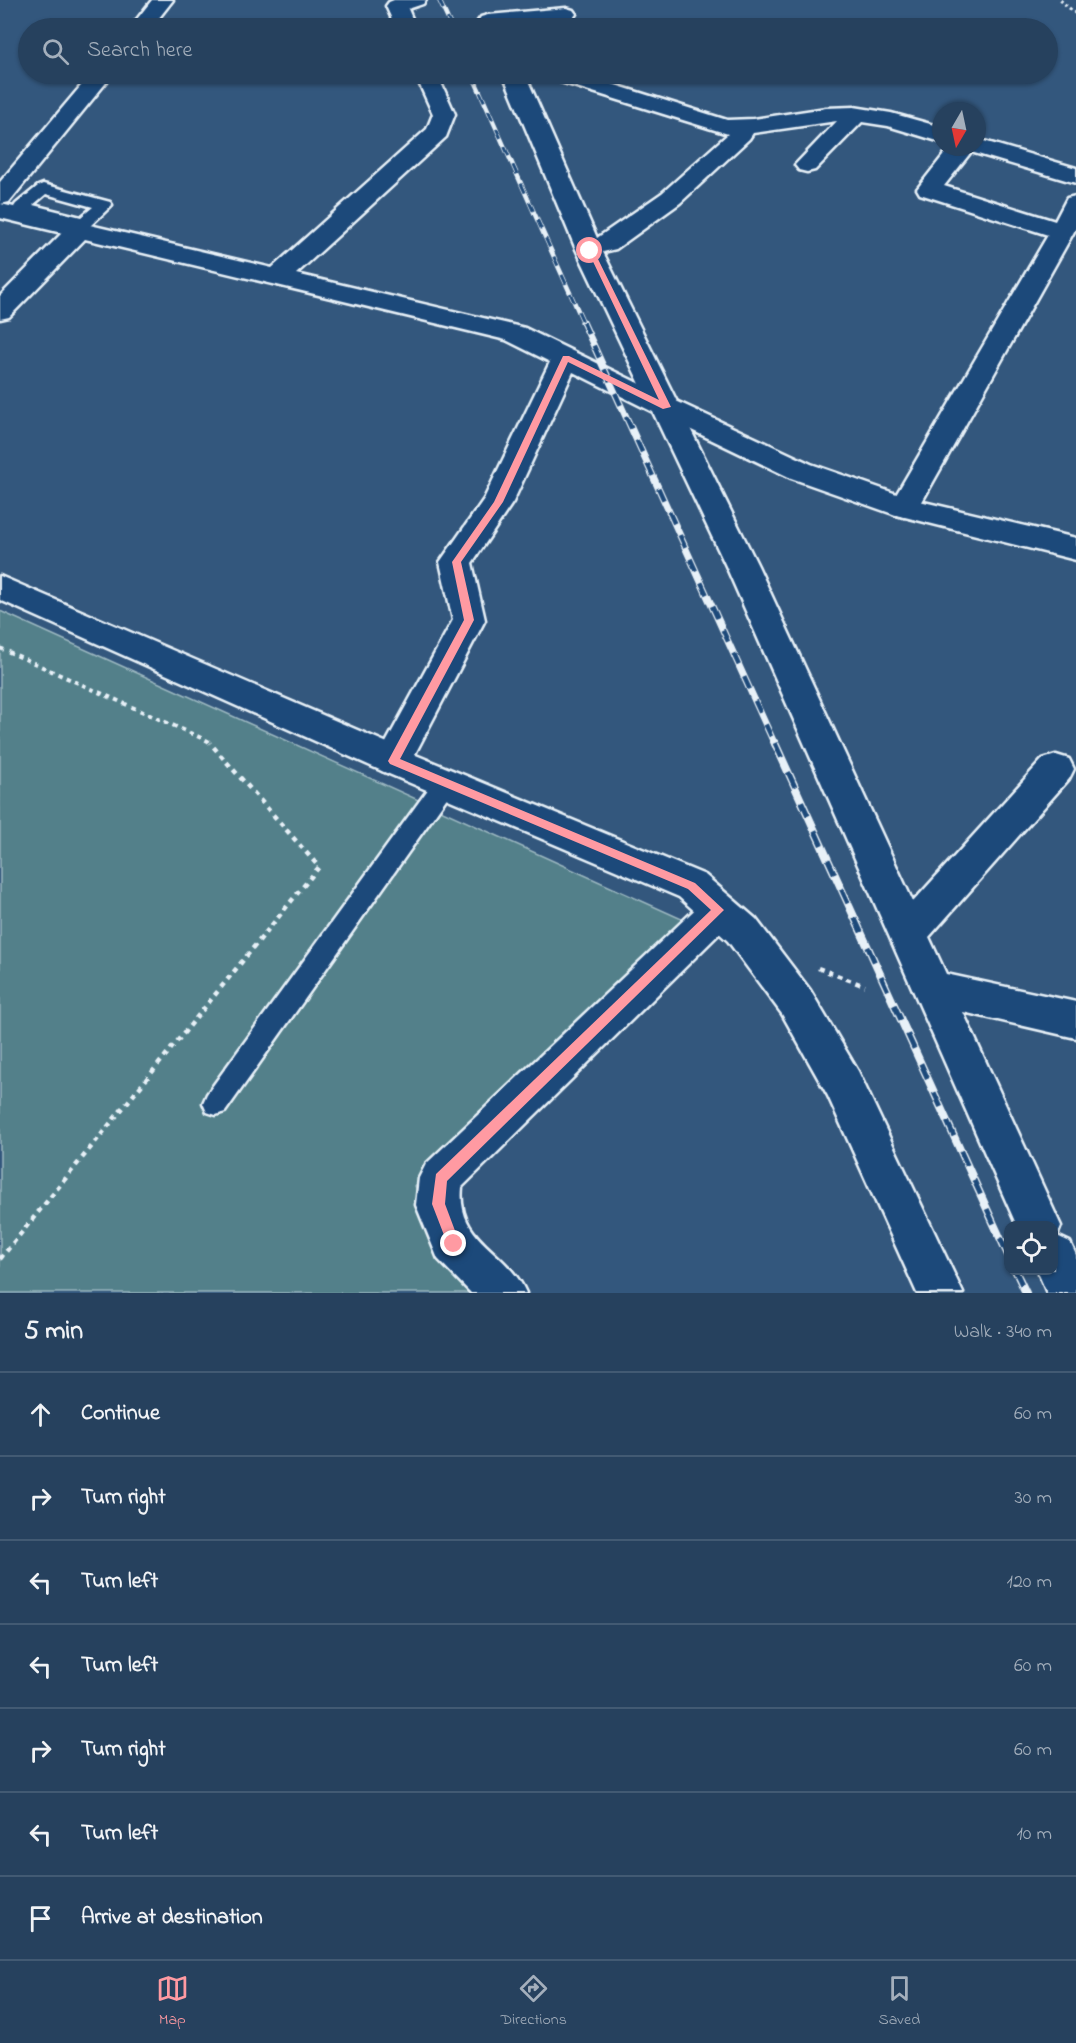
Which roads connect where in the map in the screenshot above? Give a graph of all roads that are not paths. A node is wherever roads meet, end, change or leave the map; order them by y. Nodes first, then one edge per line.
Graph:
1 (163, 0) edge
2 (416, 0) edge
3 (477, 0) edge
4 (566, 14) dead end
5 (148, 18) edge
6 (401, 18) edge
7 (486, 18) edge
8 (538, 18) edge
9 (94, 84) edge
10 (430, 84) edge
11 (518, 84) edge
12 (590, 84) edge
13 (856, 114) junction
14 (741, 127) junction
15 (932, 132) edge
16 (986, 149) edge
17 (956, 156) edge
18 (807, 165) dead end
19 (1076, 176) edge
20 (0, 197) edge
21 (1076, 203) edge
22 (0, 211) edge
23 (78, 231) junction
24 (1062, 231) junction
25 (588, 247) junction
26 (277, 277) junction
27 (0, 311) edge
28 (566, 357) junction
29 (666, 407) junction
30 (904, 507) junction
31 (1076, 549) edge
32 (0, 587) edge
33 (394, 761) junction
34 (1056, 769) dead end
35 (446, 783) junction
36 (719, 910) junction
37 (908, 935) junction
38 (931, 988) junction
39 (1076, 1020) edge
40 (216, 1103) dead end
41 (1037, 1221) edge
42 (1058, 1268) edge
43 (503, 1293) edge
44 (940, 1293) edge
45 (1070, 1293) edge

1 - 5 street
2 - 6 street
3 - 7 street
4 - 8 street
9 - 20 street
10 - 26 street
11 - 25 street
12 - 14 street
13 - 14 street
13 - 15 street
13 - 18 street
14 - 25 street
16 - 19 street
17 - 24 street
21 - 24 street
22 - 23 street
23 - 26 street
23 - 27 street
24 - 30 street
25 - 29 street
26 - 28 street
28 - 29 street
28 - 33 street
29 - 30 street
29 - 37 street
30 - 31 street
32 - 33 street
33 - 35 street
34 - 37 street
35 - 36 street
35 - 40 lane
36 - 43 street
36 - 44 street
37 - 38 street
38 - 39 street
38 - 41 street
42 - 45 street

